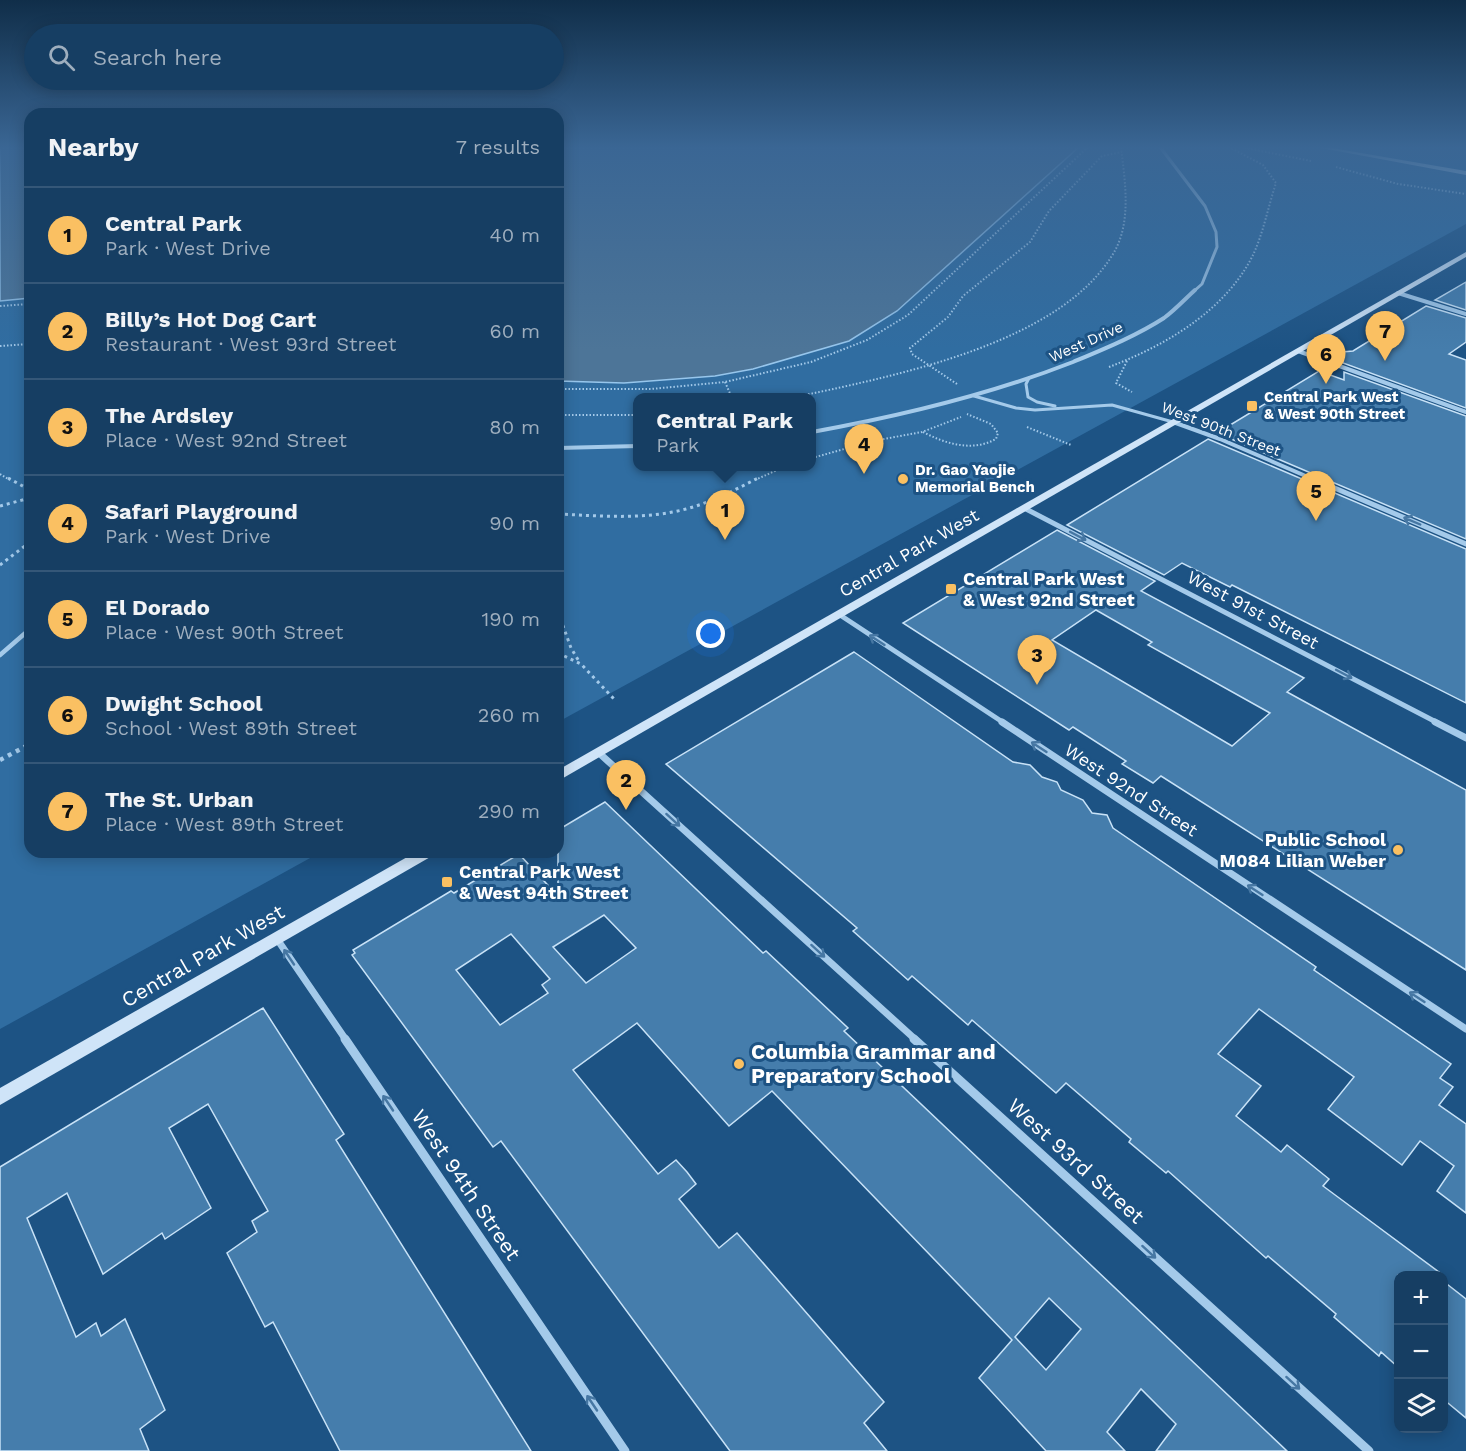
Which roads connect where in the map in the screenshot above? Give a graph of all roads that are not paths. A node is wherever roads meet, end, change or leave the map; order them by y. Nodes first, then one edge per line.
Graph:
1 (1209, 215) edge
2 (1466, 254) edge
3 (1398, 293) junction
4 (1466, 314) edge
5 (1298, 351) junction
6 (1029, 378) junction
7 (974, 396) junction
8 (1061, 407) junction
9 (1466, 412) edge
10 (1173, 422) junction
11 (816, 431) edge
12 (633, 446) edge
13 (564, 448) edge
14 (1026, 509) junction
15 (1466, 544) edge
16 (840, 615) junction
17 (24, 634) edge
18 (0, 655) edge
19 (1466, 738) edge
20 (598, 753) junction
21 (564, 773) edge
22 (416, 858) edge
23 (276, 938) junction
24 (1466, 1029) edge
25 (0, 1097) edge
26 (625, 1451) edge
27 (1369, 1451) edge

1 - 6 street, West Drive
2 - 3 main road, Central Park West
3 - 4 street
3 - 5 main road, Central Park West
5 - 9 street
5 - 10 main road, Central Park West
6 - 7 street, West Drive
6 - 8 lane, West 90th Street
7 - 8 lane, West 90th Street
7 - 11 street, West Drive
8 - 10 lane, West 90th Street
10 - 14 main road, Central Park West
15 -> 10 street, West 90th Street
12 - 13 street
14 - 16 main road, Central Park West
14 -> 19 street, West 91st Street
16 - 20 main road, Central Park West
24 -> 16 street, West 92nd Street
17 - 18 street
20 - 21 main road, Central Park West
20 -> 27 street, West 93rd Street
22 - 23 main road, Central Park West
23 - 25 main road, Central Park West
26 -> 23 street, West 94th Street

